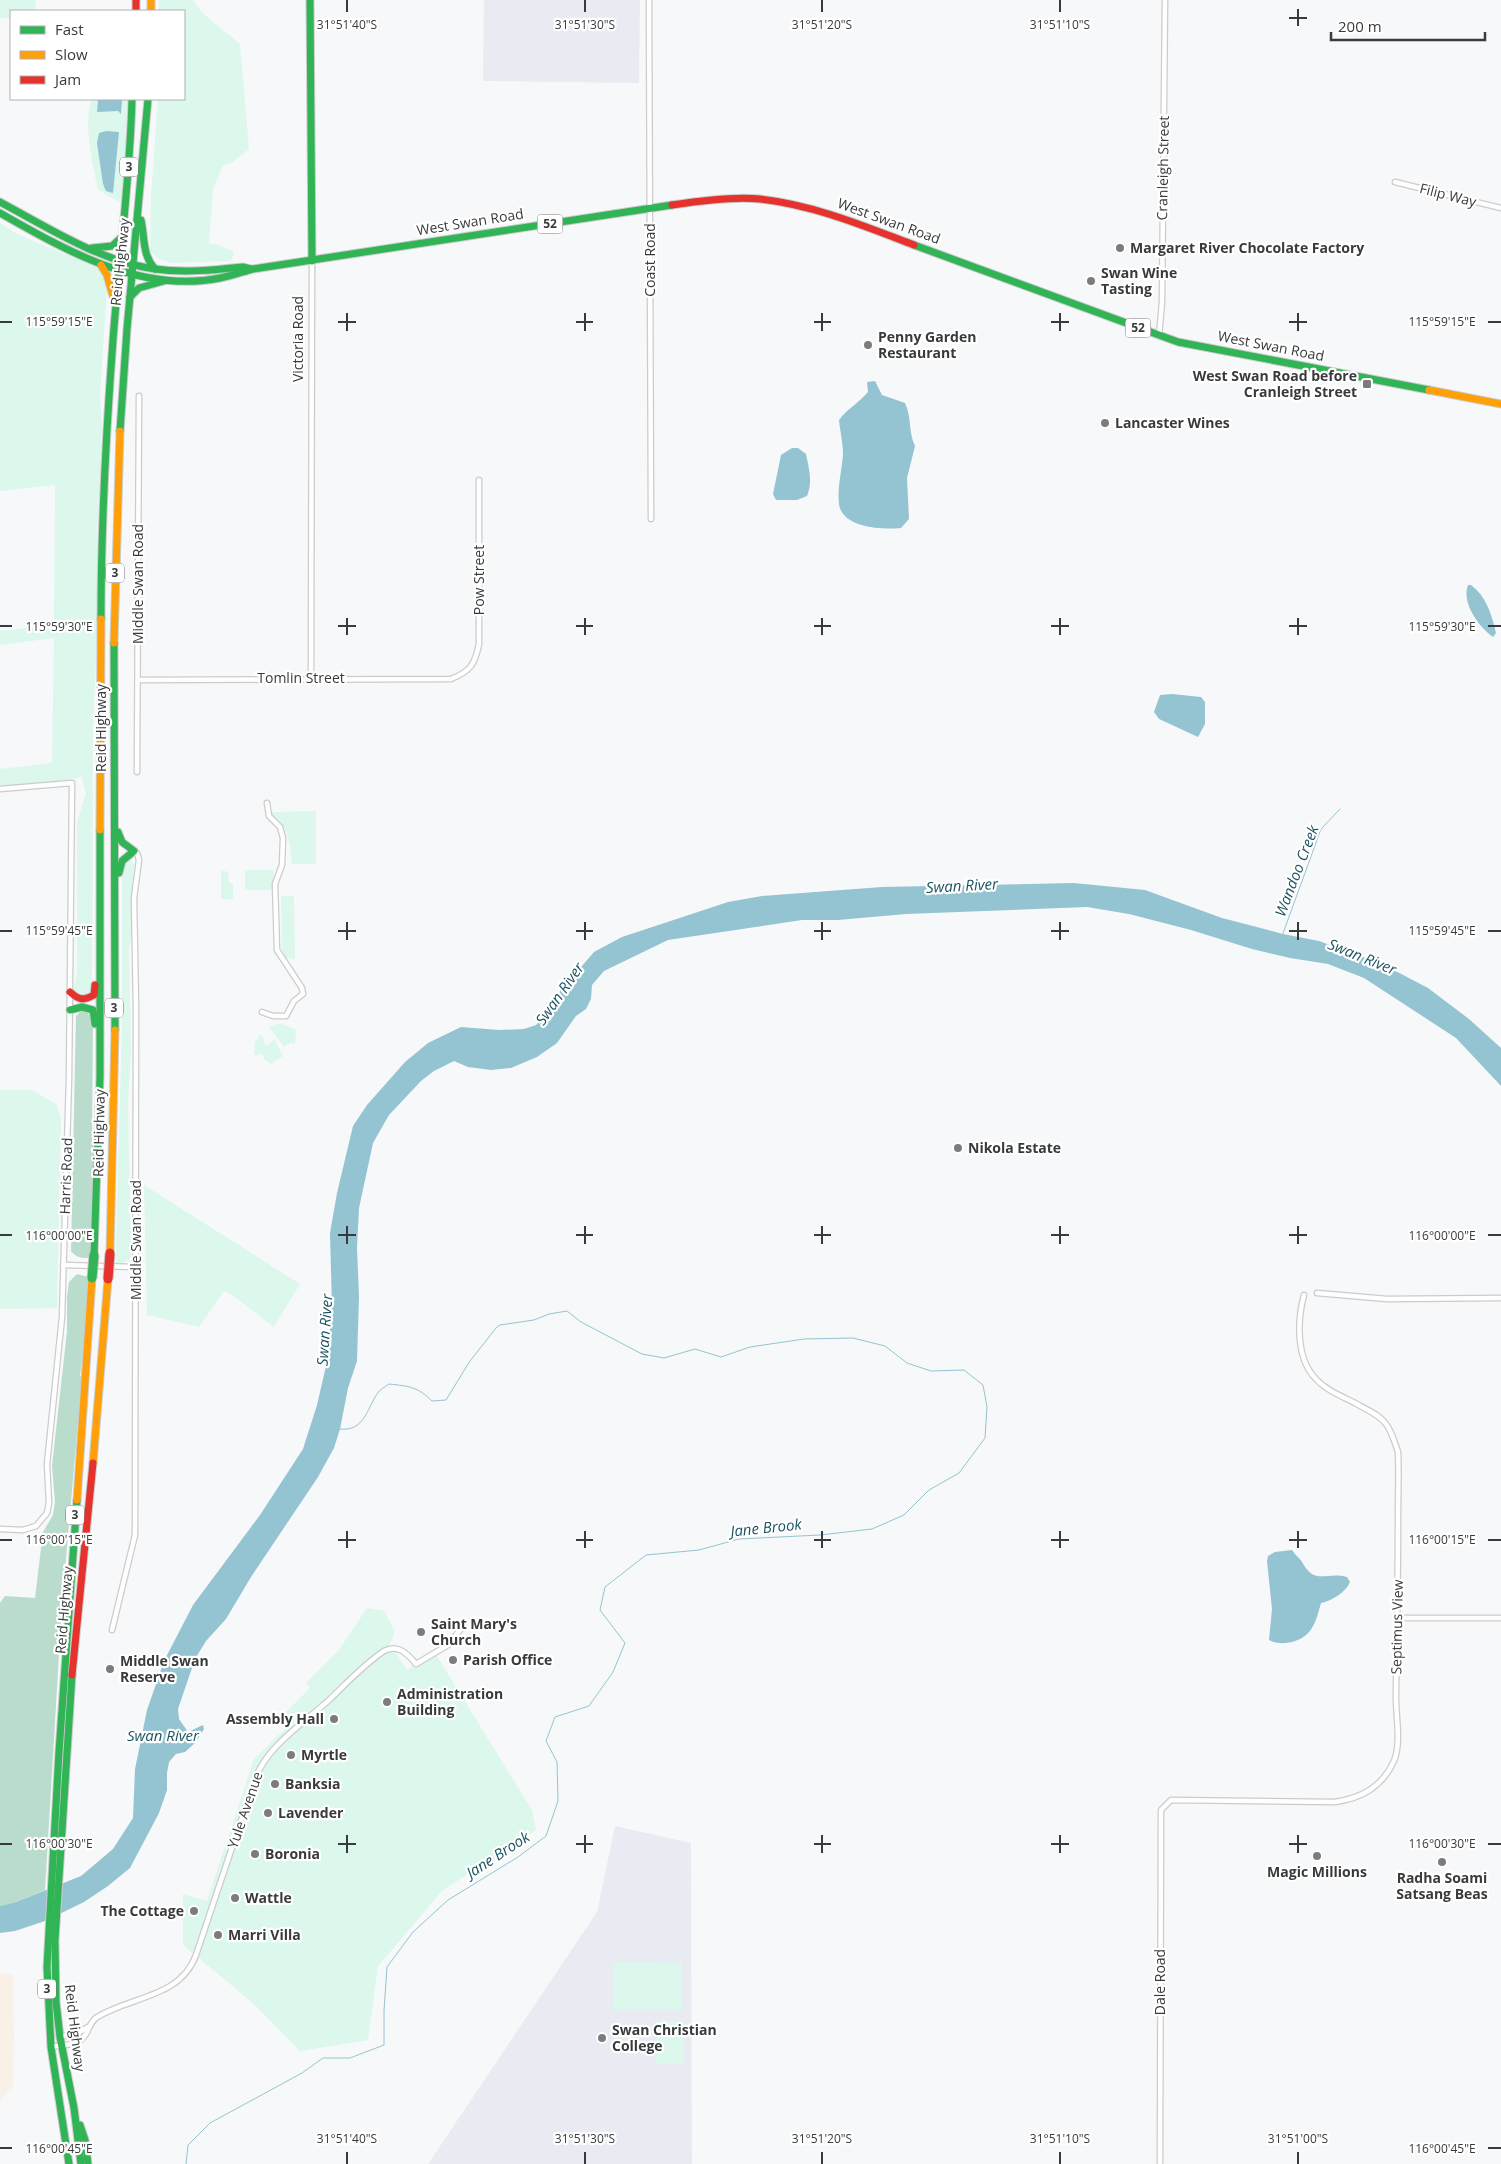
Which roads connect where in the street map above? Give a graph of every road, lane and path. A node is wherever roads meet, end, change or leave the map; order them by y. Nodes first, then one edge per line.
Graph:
1 (310, 0) edge
2 (649, 0) edge
3 (1165, 0) edge
4 (132, 100) edge
5 (148, 100) edge
6 (1395, 182) dead end
7 (0, 202) edge
8 (650, 208) junction
9 (1501, 208) edge
10 (0, 213) edge
11 (139, 213) junction
12 (123, 236) junction
13 (92, 248) junction
14 (120, 260) junction
15 (312, 261) junction
16 (133, 264) junction
17 (101, 265) junction
18 (155, 269) junction
19 (253, 269) junction
20 (119, 271) junction
21 (132, 274) junction
22 (164, 281) junction
23 (130, 297) junction
24 (116, 306) junction
25 (1160, 336) junction
26 (139, 396) dead end
27 (1501, 404) edge
28 (479, 480) dead end
29 (651, 519) dead end
30 (464, 674) joint
31 (311, 678) junction
32 (138, 680) junction
33 (137, 772) dead end
34 (0, 789) edge
35 (115, 800) junction
36 (267, 803) dead end
37 (134, 851) junction
38 (115, 904) junction
39 (99, 940) junction
40 (70, 992) junction
41 (70, 1010) junction
42 (262, 1012) dead end
43 (100, 1077) junction
44 (63, 1265) junction
45 (136, 1267) junction
46 (1317, 1293) dead end
47 (1304, 1295) dead end
48 (1501, 1298) edge
49 (0, 1529) edge
50 (1398, 1618) junction
51 (1501, 1618) edge
52 (464, 1625) dead end
53 (112, 1630) dead end
54 (63, 1751) junction
55 (1167, 1802) joint
56 (88, 2027) junction
57 (56, 2042) junction
58 (74, 2108) junction
59 (69, 2164) edge
60 (81, 2164) edge
61 (88, 2164) edge
62 (1160, 2164) edge

1 - 15 main road, Victoria Road
2 - 8 street, Coast Road
3 - 25 street, Cranleigh Street
4 - 12 main road, Reid Highway / 3
5 - 11 main road, Reid Highway / 3
6 - 9 street, Filip Way
7 - 13 main road, West Swan Road / 52
8 - 15 main road, West Swan Road / 52
8 - 25 main road, West Swan Road / 52
8 - 29 street, Coast Road
10 - 17 main road, West Swan Road / 52
11 - 16 main road, Reid Highway / 3
11 - 18 main road
12 - 13 main road
12 - 14 main road, Reid Highway / 3
13 - 14 main road, West Swan Road / 52
14 - 16 main road, West Swan Road / 52
14 - 20 main road, Reid Highway / 3
15 - 19 main road, West Swan Road / 52
15 - 31 street, Victoria Road
16 - 18 main road, West Swan Road / 52
16 - 21 main road, Reid Highway / 3
17 - 20 main road, West Swan Road / 52
17 - 24 main road
18 - 19 main road, West Swan Road / 52
19 - 22 main road, West Swan Road / 52
20 - 21 main road, West Swan Road / 52
20 - 24 main road, Reid Highway / 3
21 - 22 main road, West Swan Road / 52
21 - 23 main road, Reid Highway / 3
22 - 23 main road
23 - 35 main road, Reid Highway / 3
24 - 39 main road, Reid Highway / 3
25 - 27 main road, West Swan Road / 52
26 - 32 street, Middle Swan Road
28 - 30 street, Pow Street
30 - 31 street, Tomlin Street
31 - 32 street, Tomlin Street
32 - 33 street, Middle Swan Road
34 - 40 street, Harris Road
35 - 37 main road
35 - 38 main road, Reid Highway / 3
36 - 42 street
37 - 38 main road
37 - 45 street, Middle Swan Road
38 - 54 main road, Reid Highway / 3, bridge
39 - 40 main road
39 - 43 main road, Reid Highway / 3
40 - 41 street, Harris Road
41 - 43 main road
41 - 44 street, Harris Road
43 - 54 main road, Reid Highway / 3, bridge
44 - 45 street
44 - 49 street, Harris Road
45 - 53 street, Middle Swan Road
46 - 48 street
47 - 50 street, Septimus View
50 - 51 street
50 - 55 street, Septimus View
52 - 56 street, Yule Avenue
54 - 57 main road, Reid Highway / 3
55 - 62 street, Dale Road
56 - 57 street, Yule Avenue
56 - 57 street, Yule Avenue
57 - 58 main road, Reid Highway / 3
57 - 59 main road, Reid Highway / 3
58 - 60 main road, Reid Highway / 3
58 - 61 main road

